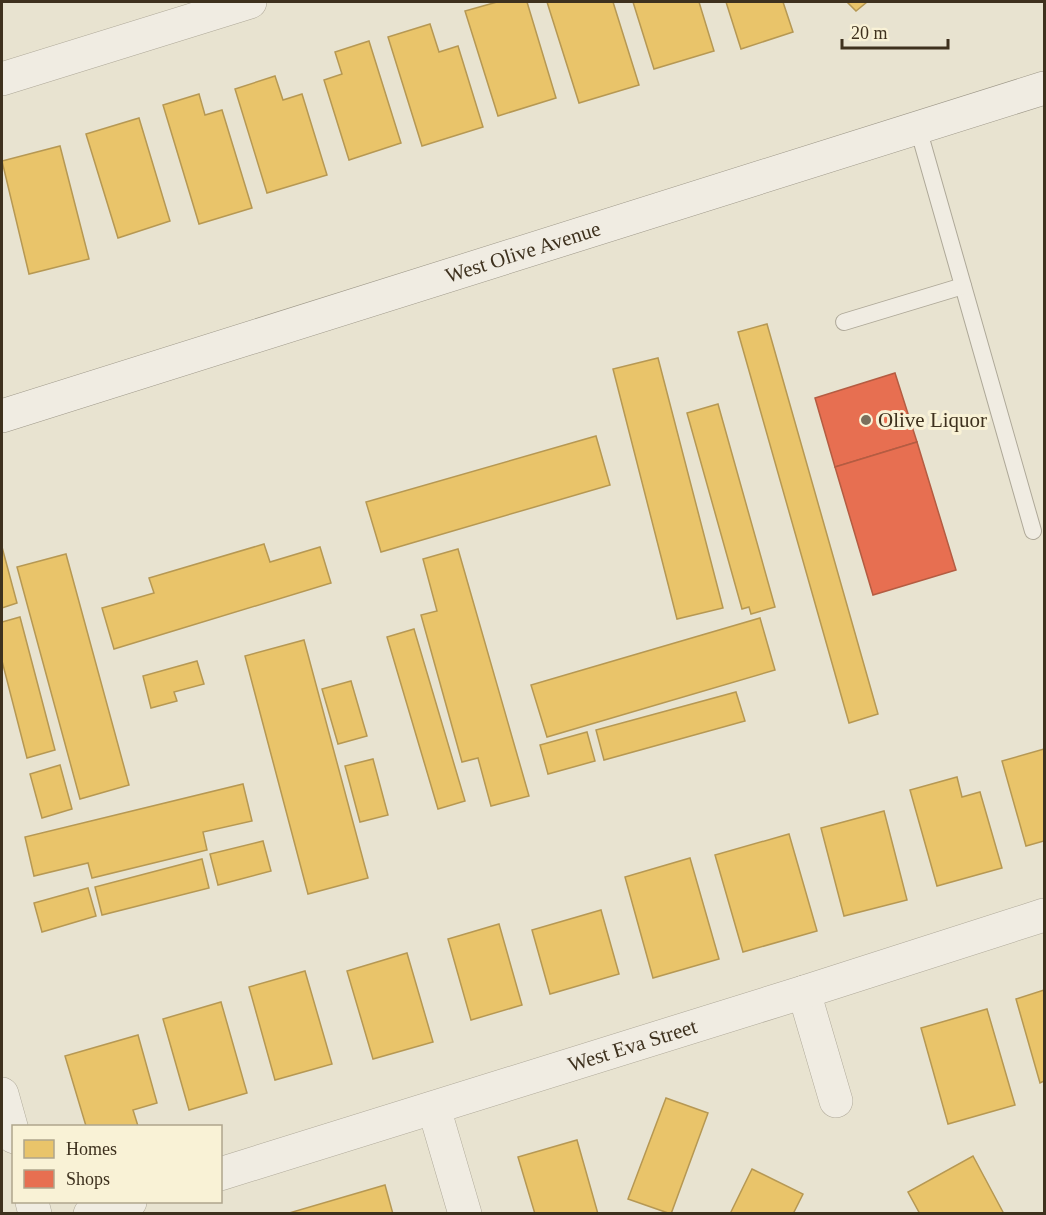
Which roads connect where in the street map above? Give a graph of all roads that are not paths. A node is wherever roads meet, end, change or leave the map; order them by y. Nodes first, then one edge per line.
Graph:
1 (250, 2) edge
2 (2, 79) edge
3 (1044, 88) edge
4 (918, 128) junction
5 (963, 286) junction
6 (844, 322) dead end
7 (2, 416) edge
8 (1033, 531) dead end
9 (1044, 915) edge
10 (804, 992) junction
11 (2, 1094) edge
12 (836, 1101) dead end
13 (434, 1108) junction
14 (12, 1130) edge
15 (222, 1173) edge
16 (126, 1203) edge
17 (90, 1214) edge
18 (465, 1214) edge

1 - 2 street
3 - 4 street, West Olive Avenue
4 - 5 lane
4 - 7 street, West Olive Avenue
5 - 6 lane
5 - 8 lane
9 - 10 street, West Eva Street
10 - 12 street
10 - 13 street, West Eva Street
11 - 14 street
13 - 15 street, West Eva Street
13 - 18 street
16 - 17 street

